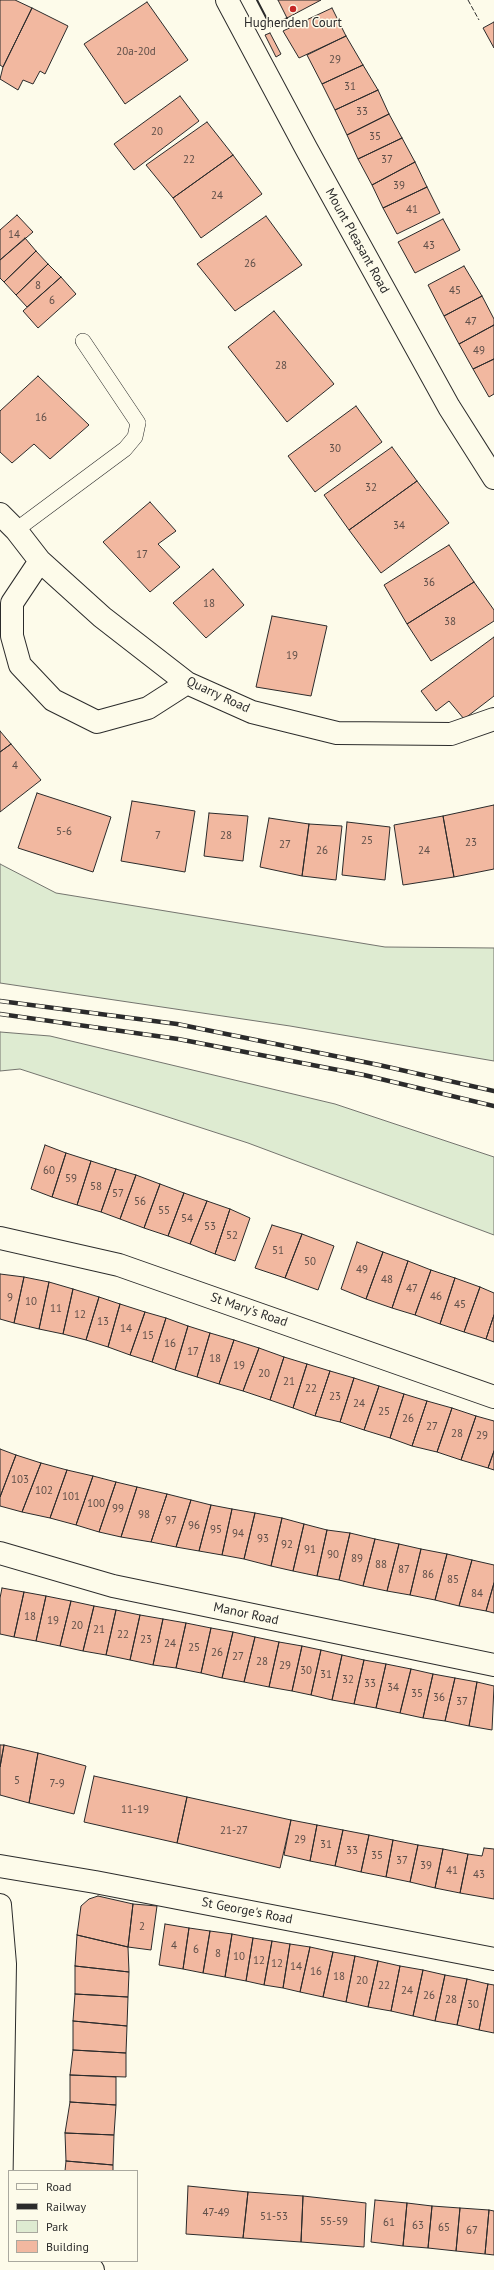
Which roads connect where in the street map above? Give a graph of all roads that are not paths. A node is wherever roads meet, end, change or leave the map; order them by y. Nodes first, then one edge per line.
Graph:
1 (228, 0) edge
2 (83, 341) dead end
3 (494, 478) edge
4 (0, 514) edge
5 (16, 530) junction
6 (40, 561) junction
7 (187, 683) junction
8 (494, 719) edge
9 (0, 1238) edge
10 (494, 1397) edge
11 (0, 1553) edge
12 (494, 1665) edge
13 (0, 1866) edge
14 (0, 1905) edge
15 (494, 1960) edge
16 (6, 2262) edge
17 (93, 2270) edge

1 - 3 street, Mount Pleasant Road
2 - 5 lane
4 - 5 street, Quarry Road
5 - 6 street, Quarry Road
6 - 7 street, Quarry Road
6 - 7 street
7 - 8 street, Quarry Road
9 - 10 street, St Mary's Road
11 - 12 street, Manor Road
13 - 15 street, St George's Road
14 - 16 street
16 - 17 street

